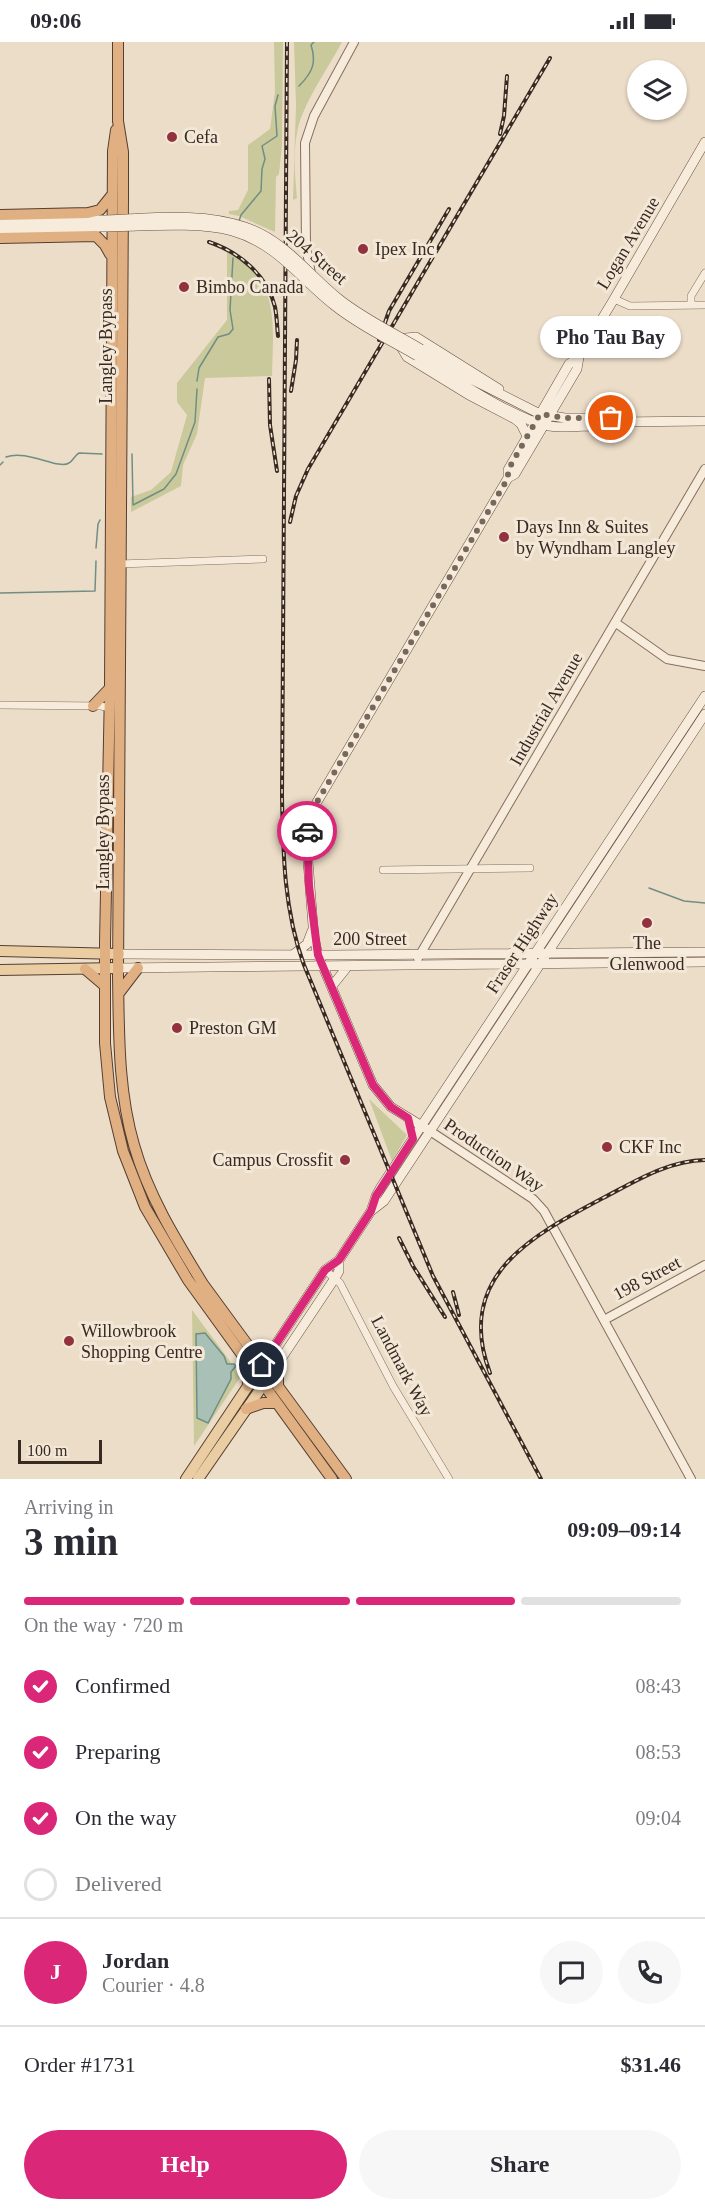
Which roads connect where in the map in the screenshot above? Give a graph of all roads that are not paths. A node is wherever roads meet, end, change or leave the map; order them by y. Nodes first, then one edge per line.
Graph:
1 (118, 42) edge
2 (354, 42) edge
3 (118, 121) junction
4 (705, 144) edge
5 (112, 195) junction
6 (0, 215) edge
7 (0, 222) edge
8 (99, 224) junction
9 (0, 231) edge
10 (0, 238) edge
11 (111, 257) junction
12 (705, 273) edge
13 (614, 299) junction
14 (691, 305) junction
15 (705, 305) edge
16 (396, 339) junction
17 (419, 353) junction
18 (579, 357) junction
19 (509, 399) junction
20 (558, 402) junction
21 (566, 418) junction
22 (542, 419) junction
23 (705, 421) edge
24 (616, 422) junction
25 (527, 436) junction
26 (705, 469) edge
27 (508, 478) junction
28 (263, 560) dead end
29 (115, 564) junction
30 (616, 623) junction
31 (705, 666) edge
32 (110, 688) junction
33 (705, 696) edge
34 (0, 705) edge
35 (93, 705) junction
36 (110, 708) junction
37 (705, 714) edge
38 (120, 716) junction
39 (530, 868) dead end
40 (471, 869) junction
41 (383, 870) dead end
42 (313, 925) junction
43 (558, 936) junction
44 (0, 951) edge
45 (17, 952) junction
46 (705, 952) edge
47 (105, 954) junction
48 (119, 954) junction
49 (294, 954) junction
50 (534, 954) junction
51 (546, 954) junction
52 (568, 954) junction
53 (318, 955) junction
54 (420, 955) junction
55 (0, 957) edge
56 (705, 962) edge
57 (528, 964) junction
58 (540, 964) junction
59 (322, 965) junction
60 (415, 965) junction
61 (348, 966) junction
62 (105, 968) junction
63 (118, 968) junction
64 (138, 968) junction
65 (85, 969) junction
66 (0, 970) edge
67 (105, 986) junction
68 (332, 986) junction
69 (118, 993) junction
70 (408, 1118) junction
71 (425, 1129) junction
72 (413, 1139) junction
73 (371, 1211) junction
74 (339, 1260) junction
75 (705, 1265) edge
76 (325, 1270) junction
77 (335, 1278) junction
78 (604, 1320) junction
79 (273, 1348) junction
80 (250, 1349) junction
81 (247, 1362) junction
82 (279, 1363) junction
83 (259, 1370) junction
84 (267, 1379) junction
85 (248, 1386) junction
86 (278, 1387) junction
87 (277, 1403) junction
88 (246, 1410) junction
89 (321, 1464) junction
90 (186, 1479) edge
91 (198, 1479) edge
92 (325, 1479) edge
93 (332, 1479) edge
94 (346, 1479) edge
95 (449, 1479) edge
96 (691, 1479) edge

1 - 3 highway, Langley Bypass
2 - 16 street
3 - 5 highway, Langley Bypass
3 - 29 highway, Langley Bypass
4 - 13 main road, Logan Avenue
5 - 6 highway
5 - 11 highway, Langley Bypass
7 - 8 main road, 204 Street
8 - 9 main road, 204 Street
8 - 17 main road, 204 Street, bridge
10 - 11 highway
11 - 29 highway, Langley Bypass
12 - 14 street
13 - 14 street
13 - 18 main road, Logan Avenue
14 - 15 street
16 - 19 main road
16 - 25 main road
17 - 19 main road, 204 Street
17 - 22 main road, 204 Street
18 - 20 main road, Logan Avenue
18 - 22 main road, Logan Avenue
19 - 22 main road, 204 Street
20 - 21 main road
20 - 22 main road, Logan Avenue
21 - 22 main road
21 - 24 main road
22 - 24 main road
22 - 25 main road, Logan Avenue
22 - 27 main road, Logan Avenue
23 - 24 main road
25 - 27 main road, Logan Avenue
26 - 30 street, Industrial Avenue
27 - 42 main road, Logan Avenue
28 - 29 street
29 - 32 highway, Langley Bypass
29 - 38 highway, Langley Bypass
30 - 31 street
30 - 40 street, Industrial Avenue
32 - 35 highway
32 - 36 highway, Langley Bypass
33 - 50 main road, Fraser Highway
34 - 35 street
35 - 36 street
36 - 38 highway
36 - 47 highway, Langley Bypass
37 - 43 main road, Fraser Highway
38 - 48 highway, Langley Bypass
39 - 40 street
40 - 41 street
40 - 54 street, Industrial Avenue
42 - 49 main road
42 - 53 main road, Logan Avenue
43 - 51 main road, Fraser Highway
43 - 52 main road
44 - 45 main road, 200 Street
45 - 47 main road, 200 Street
45 - 55 main road
46 - 52 main road, 200 Street
47 - 48 main road, 200 Street
47 - 62 highway, Langley Bypass
48 - 49 main road, 200 Street
48 - 63 highway, Langley Bypass
49 - 53 main road, 200 Street
50 - 51 main road, 200 Street
50 - 54 main road, 200 Street
50 - 57 main road, Fraser Highway
51 - 52 main road, 200 Street
51 - 58 main road, Fraser Highway
53 - 54 main road, 200 Street
53 - 59 main road, Logan Avenue
54 - 60 street, Industrial Avenue
56 - 58 main road, 200 Street
57 - 58 main road, 200 Street
57 - 60 main road, 200 Street
57 - 71 main road, Fraser Highway
58 - 71 main road, Fraser Highway
59 - 61 main road, 200 Street
59 - 64 main road, 200 Street
59 - 68 main road, Production Way
60 - 61 main road, 200 Street
61 - 68 main road
62 - 63 main road, 200 Street
62 - 65 main road, 200 Street
62 - 67 highway, Langley Bypass
63 - 64 main road, 200 Street
63 - 69 highway, Langley Bypass
64 - 69 highway
65 - 66 main road, 200 Street
65 - 67 highway
67 - 81 highway, Langley Bypass
68 - 70 main road, Production Way
69 - 80 highway, Langley Bypass
70 - 71 main road, Production Way
70 - 72 main road
71 - 72 main road, Fraser Highway
71 - 73 main road, Fraser Highway
71 - 78 street, Production Way
72 - 73 main road, Fraser Highway
73 - 74 main road, Fraser Highway
74 - 76 main road, Fraser Highway
74 - 77 main road, Fraser Highway
75 - 78 street, 198 Street
76 - 77 street, Landmark Way
76 - 79 main road, Fraser Highway
77 - 82 main road, Fraser Highway
77 - 95 street, Landmark Way
78 - 96 street, Production Way
79 - 80 highway
79 - 83 main road, Fraser Highway
80 - 83 highway, Langley Bypass
81 - 83 highway, Langley Bypass
81 - 85 highway
82 - 84 main road, Fraser Highway
82 - 86 highway
83 - 84 highway, Langley Bypass
83 - 85 main road, Fraser Highway
84 - 86 highway, Langley Bypass
84 - 87 highway, Langley Bypass
84 - 88 main road, Fraser Highway
85 - 90 main road, Fraser Highway
86 - 94 highway, Langley Bypass
87 - 88 highway
87 - 89 highway, Langley Bypass
88 - 91 main road, Fraser Highway
89 - 92 main road
89 - 93 highway, Langley Bypass

